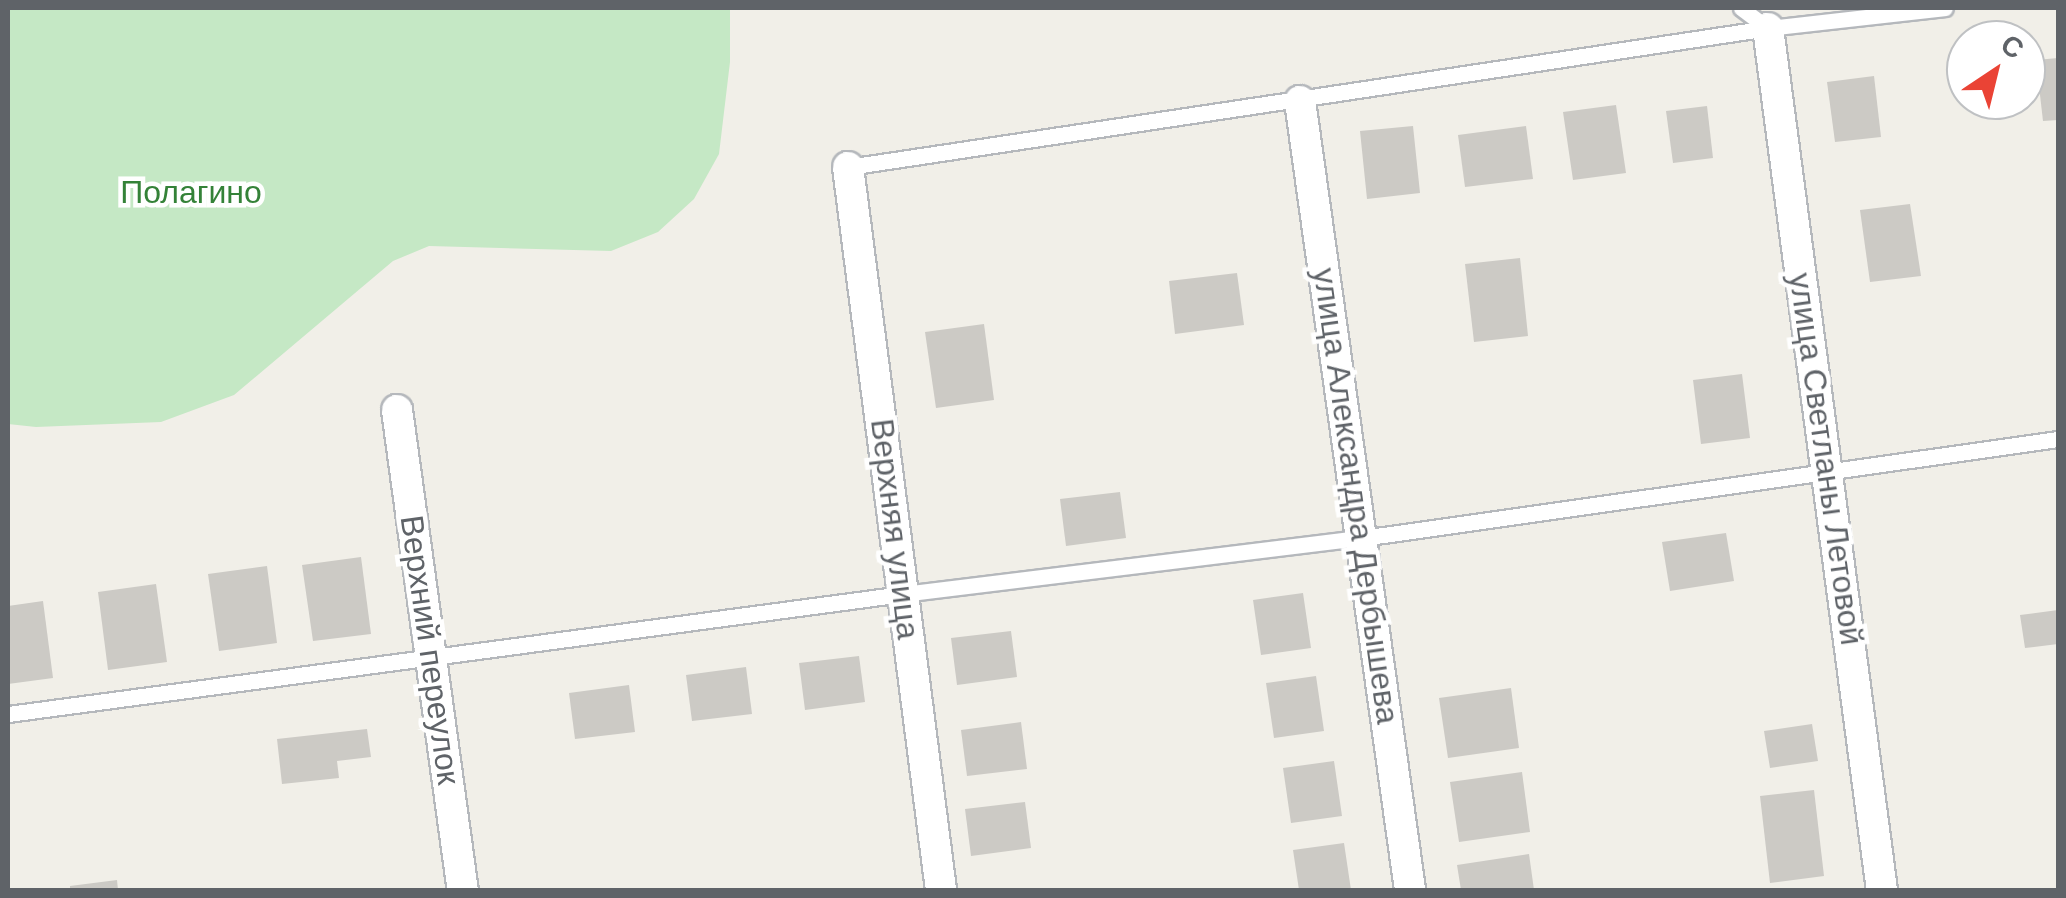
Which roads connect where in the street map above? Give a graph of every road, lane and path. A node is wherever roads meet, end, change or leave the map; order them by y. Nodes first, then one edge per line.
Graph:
1 (1741, 8) edge
2 (1946, 8) edge
3 (1768, 28) junction
4 (1300, 101) junction
5 (848, 167) joint
6 (397, 410) dead end
7 (2058, 440) edge
8 (1828, 470) junction
9 (1362, 538) junction
10 (903, 594) junction
11 (432, 660) junction
12 (8, 714) edge
13 (463, 890) edge
14 (941, 890) edge
15 (1410, 890) edge
16 (1882, 890) edge

1 - 3 lane
2 - 3 lane
3 - 4 lane
3 - 8 street, улица Светланы Летовой
4 - 5 lane
4 - 9 street, улица Александра Дербышева
5 - 10 street, Верхняя улица
6 - 11 street, Верхний переулок
7 - 8 lane
8 - 9 lane
8 - 16 street, улица Светланы Летовой
9 - 10 lane
9 - 15 street, улица Александра Дербышева
10 - 11 lane
10 - 14 street, Верхняя улица
11 - 12 lane
11 - 13 street, Верхний переулок

